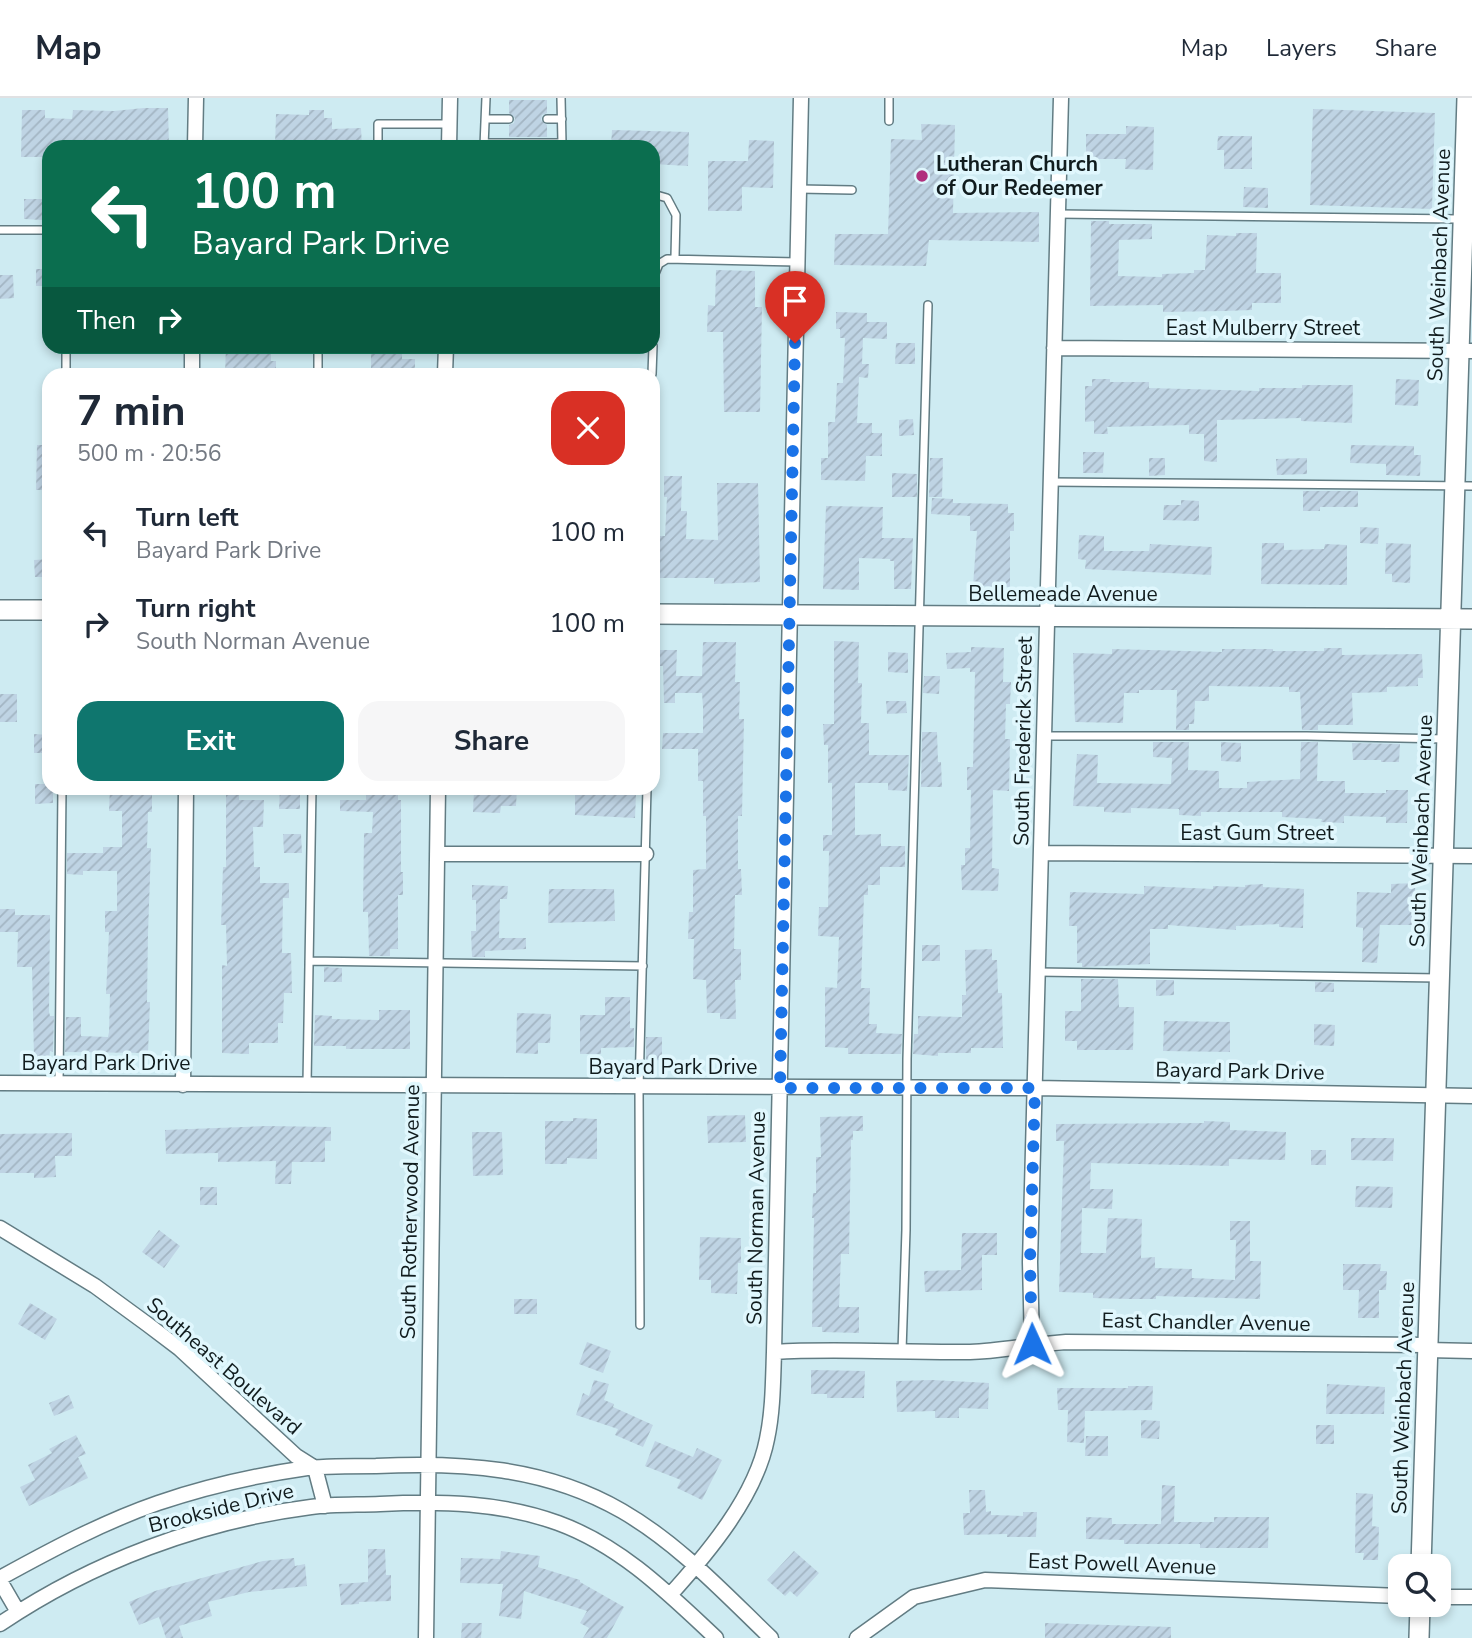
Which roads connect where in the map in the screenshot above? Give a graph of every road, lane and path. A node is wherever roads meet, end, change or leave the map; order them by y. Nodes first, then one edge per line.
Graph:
1 (195, 98) edge
2 (450, 98) edge
3 (486, 98) edge
4 (561, 98) edge
5 (800, 98) edge
6 (889, 98) edge
7 (1061, 98) edge
8 (1467, 98) edge
9 (486, 119) junction
10 (509, 119) dead end
11 (547, 119) dead end
12 (562, 119) junction
13 (889, 121) dead end
14 (449, 124) junction
15 (195, 140) edge
16 (378, 140) edge
17 (449, 140) edge
18 (484, 140) edge
19 (562, 140) edge
20 (799, 189) junction
21 (852, 190) dead end
22 (660, 196) edge
23 (1058, 214) junction
24 (1468, 216) edge
25 (0, 230) edge
26 (42, 230) edge
27 (675, 257) junction
28 (797, 262) junction
29 (660, 265) edge
30 (928, 305) dead end
31 (1054, 348) junction
32 (1466, 351) edge
33 (1051, 482) junction
34 (1463, 485) edge
35 (0, 610) edge
36 (42, 610) edge
37 (660, 614) edge
38 (789, 615) junction
39 (921, 616) junction
40 (1047, 617) junction
41 (1450, 619) junction
42 (1472, 620) edge
43 (1045, 736) junction
44 (1447, 739) junction
45 (62, 795) edge
46 (186, 795) edge
47 (312, 795) edge
48 (438, 795) edge
49 (647, 795) edge
50 (1041, 853) junction
51 (437, 854) junction
52 (646, 854) junction
53 (1443, 856) junction
54 (1472, 856) edge
55 (309, 961) junction
56 (435, 963) junction
57 (643, 966) junction
58 (1038, 972) junction
59 (1439, 978) junction
60 (0, 1083) edge
61 (60, 1083) junction
62 (307, 1084) junction
63 (183, 1085) junction
64 (432, 1086) junction
65 (639, 1088) junction
66 (780, 1088) junction
67 (1035, 1088) junction
68 (907, 1089) junction
69 (1436, 1095) junction
70 (1472, 1096) edge
71 (0, 1228) edge
72 (640, 1325) dead end
73 (1032, 1344) junction
74 (1427, 1347) junction
75 (902, 1351) junction
76 (1472, 1351) edge
77 (774, 1352) junction
78 (428, 1463) junction
79 (314, 1468) junction
80 (428, 1501) junction
81 (325, 1506) junction
82 (1421, 1554) edge
83 (696, 1566) junction
84 (0, 1579) edge
85 (670, 1595) junction
86 (1388, 1596) edge
87 (1451, 1597) edge
88 (1472, 1597) edge
89 (18, 1612) junction
90 (1420, 1617) edge
91 (0, 1624) edge
92 (426, 1638) edge
93 (716, 1638) edge
94 (771, 1638) edge
95 (857, 1638) edge
96 (1419, 1638) edge

1 - 15 street
2 - 14 street
3 - 9 lane
4 - 12 lane
5 - 20 street, South Norman Avenue
6 - 13 lane
7 - 23 street, South Frederick Street
8 - 24 street, South Weinbach Avenue
9 - 10 lane
9 - 18 lane
11 - 12 lane
12 - 19 lane
14 - 16 lane
14 - 17 street
20 - 21 lane
20 - 28 street, South Norman Avenue
22 - 27 lane
23 - 24 lane
23 - 31 street, South Frederick Street
24 - 32 street, South Weinbach Avenue
25 - 26 lane
27 - 28 lane
27 - 29 lane
28 - 38 street, South Norman Avenue
30 - 39 lane
31 - 32 street, East Mulberry Street
31 - 33 street, South Frederick Street
32 - 34 street, South Weinbach Avenue
33 - 34 lane
33 - 40 street, South Frederick Street
34 - 41 street, South Weinbach Avenue
35 - 36 street
37 - 38 street, Bellemeade Avenue
38 - 39 street, Bellemeade Avenue
38 - 66 street, South Norman Avenue
39 - 40 street, Bellemeade Avenue
39 - 68 lane
40 - 41 street, Bellemeade Avenue
40 - 43 street, South Frederick Street
41 - 42 street, Bellemeade Avenue
41 - 44 street, South Weinbach Avenue
43 - 44 lane
43 - 50 street, South Frederick Street
44 - 53 street, South Weinbach Avenue
45 - 61 lane
46 - 63 street
47 - 55 lane
48 - 51 street, South Rotherwood Avenue
49 - 52 lane
50 - 53 street, East Gum Street
50 - 58 street, South Frederick Street
51 - 52 street
51 - 56 street, South Rotherwood Avenue
52 - 57 lane
53 - 54 street, East Gum Street
53 - 59 street, South Weinbach Avenue
55 - 56 lane
55 - 62 lane
56 - 57 lane
56 - 64 street, South Rotherwood Avenue
57 - 65 lane
58 - 59 lane
58 - 67 street, South Frederick Street
59 - 69 street, South Weinbach Avenue
60 - 61 street, Bayard Park Drive
61 - 63 street, Bayard Park Drive
62 - 63 street, Bayard Park Drive
62 - 64 street, Bayard Park Drive
64 - 65 street, Bayard Park Drive
64 - 78 street, South Rotherwood Avenue
65 - 66 street, Bayard Park Drive
65 - 72 lane
66 - 68 street, Bayard Park Drive
66 - 77 street, South Norman Avenue
67 - 68 street, Bayard Park Drive
67 - 69 street, Bayard Park Drive
67 - 73 street, South Frederick Street
68 - 75 lane
69 - 70 street, Bayard Park Drive
69 - 74 street, South Weinbach Avenue
71 - 79 street, Southeast Boulevard
73 - 74 street, East Chandler Avenue
73 - 75 street, East Chandler Avenue
74 - 76 street, East Chandler Avenue
74 - 82 street, South Weinbach Avenue
75 - 77 street, East Chandler Avenue
77 - 83 street, South Norman Avenue
78 - 79 street
78 - 80 street, South Rotherwood Avenue
78 - 83 street
79 - 81 street
79 - 84 street, Brookside Drive
80 - 81 street, Brookside Drive
80 - 85 street
80 - 92 street, South Rotherwood Avenue
81 - 89 street, Brookside Drive
83 - 85 street, South Norman Avenue
83 - 94 street
84 - 89 street
85 - 93 street
86 - 95 street, East Powell Avenue
87 - 88 street
89 - 91 street, Brookside Drive
90 - 96 street

